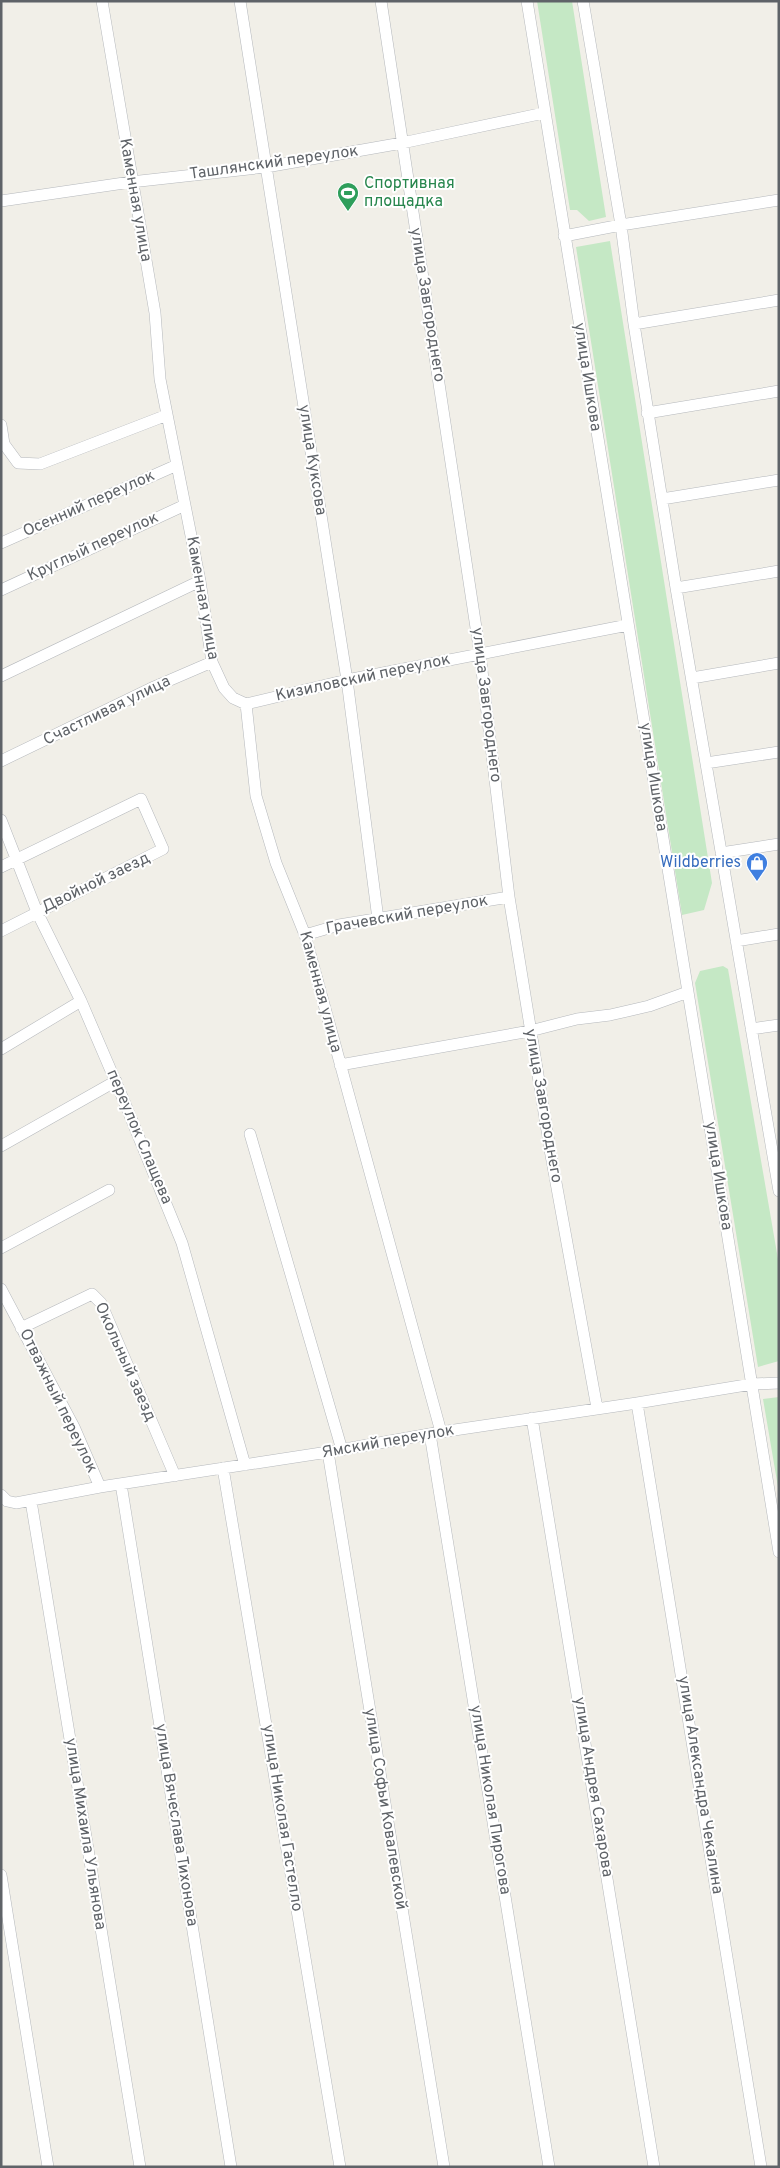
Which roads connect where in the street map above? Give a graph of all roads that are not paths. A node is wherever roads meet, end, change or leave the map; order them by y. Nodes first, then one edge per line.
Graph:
1 (102, 1) edge
2 (240, 1) edge
3 (381, 1) edge
4 (527, 1) edge
5 (583, 1) edge
6 (544, 113) junction
7 (402, 143) junction
8 (266, 167) junction
9 (131, 182) junction
10 (779, 200) edge
11 (1, 201) edge
12 (621, 225) junction
13 (564, 236) junction
14 (779, 300) edge
15 (634, 324) junction
16 (779, 391) edge
17 (647, 413) junction
18 (167, 415) junction
19 (1, 425) edge
20 (7, 457) edge
21 (177, 465) junction
22 (779, 480) edge
23 (662, 499) junction
24 (185, 505) junction
25 (1, 543) edge
26 (779, 571) edge
27 (200, 581) junction
28 (676, 588) junction
29 (1, 590) edge
30 (628, 625) junction
31 (480, 654) junction
32 (212, 662) junction
33 (779, 664) edge
34 (1, 676) edge
35 (692, 678) junction
36 (347, 680) junction
37 (246, 704) junction
38 (779, 752) edge
39 (1, 761) edge
40 (706, 763) junction
41 (1, 820) edge
42 (779, 844) edge
43 (721, 854) junction
44 (16, 860) junction
45 (1, 867) edge
46 (509, 897) junction
47 (37, 912) junction
48 (378, 919) junction
49 (1, 932) edge
50 (305, 934) junction
51 (779, 934) edge
52 (736, 941) junction
53 (688, 992) junction
54 (81, 1001) junction
55 (779, 1025) edge
56 (752, 1029) junction
57 (530, 1031) junction
58 (1, 1049) edge
59 (340, 1065) junction
60 (116, 1081) junction
61 (779, 1114) edge
62 (766, 1116) junction
63 (250, 1134) dead end
64 (1, 1146) edge
65 (109, 1190) dead end
66 (779, 1191) edge
67 (1, 1248) edge
68 (1, 1289) edge
69 (21, 1328) junction
70 (779, 1383) edge
71 (752, 1384) junction
72 (637, 1403) junction
73 (597, 1408) junction
74 (532, 1418) junction
75 (436, 1433) junction
76 (342, 1450) junction
77 (328, 1452) junction
78 (245, 1465) junction
79 (224, 1468) junction
80 (175, 1476) junction
81 (121, 1484) junction
82 (100, 1487) junction
83 (1, 1495) edge
84 (27, 1501) junction
85 (779, 1552) edge
86 (1, 1874) edge
87 (654, 2161) edge
88 (48, 2167) edge
89 (140, 2167) edge
90 (231, 2167) edge
91 (340, 2167) edge
92 (444, 2167) edge
93 (549, 2167) edge
94 (761, 2167) edge

1 - 9 street, Каменная улица
2 - 8 street, улица Куксова
3 - 7 street, улица Завгороднего
4 - 6 street, улица Ишкова
5 - 12 street
6 - 7 street, Ташлянский переулок
6 - 13 street, улица Ишкова
7 - 8 street, Ташлянский переулок
7 - 31 street, улица Завгороднего
8 - 9 street, Ташлянский переулок
8 - 36 street, улица Куксова
9 - 11 street, Ташлянский переулок
9 - 18 street, Каменная улица
10 - 12 street
12 - 13 street
12 - 15 street
13 - 30 street, улица Ишкова
14 - 15 street
15 - 17 street
16 - 17 street
17 - 23 street
18 - 20 street
18 - 21 street, Каменная улица
19 - 20 street
21 - 24 street, Каменная улица
21 - 25 street, Осенний переулок
22 - 23 street
23 - 28 street
24 - 27 street, Каменная улица
24 - 29 street, Круглый переулок
26 - 28 street
27 - 32 street, Каменная улица
27 - 34 street
28 - 35 street
30 - 31 street, Кизиловский переулок
30 - 53 street, улица Ишкова
31 - 36 street, Кизиловский переулок
31 - 46 street, улица Завгороднего
32 - 37 street, Каменная улица
32 - 39 street, Счастливая улица
33 - 35 street
35 - 40 street
36 - 37 street, Кизиловский переулок
36 - 48 street, улица Куксова
37 - 50 street, Каменная улица
38 - 40 street
40 - 43 street
41 - 44 street, переулок Слащева
42 - 43 street
43 - 52 street
44 - 45 street, Двойной заезд
44 - 47 street, переулок Слащева
44 - 47 street, Двойной заезд
46 - 48 street, Грачевский переулок
46 - 57 street, улица Завгороднего
47 - 49 street, Двойной заезд
47 - 54 street, переулок Слащева
48 - 50 street, Грачевский переулок
50 - 59 street, Каменная улица
51 - 52 street
52 - 56 street
53 - 57 street
53 - 71 street, улица Ишкова
54 - 58 street
54 - 60 street, переулок Слащева
55 - 56 street
56 - 62 street
57 - 59 street
57 - 73 street, улица Завгороднего
59 - 75 street, Каменная улица
60 - 64 street
60 - 78 street, переулок Слащева
61 - 62 street
62 - 66 street
63 - 76 street
65 - 67 street
68 - 69 street, Отважный переулок
69 - 80 street, Окольный заезд
69 - 82 street, Отважный переулок
70 - 71 street, Ямский переулок
71 - 72 street, Ямский переулок
71 - 85 street, улица Ишкова
72 - 73 street, Ямский переулок
72 - 94 street, улица Александра Чекалина
73 - 74 street, Ямский переулок
74 - 75 street, Ямский переулок
74 - 87 street, улица Андрея Сахарова
75 - 76 street, Ямский переулок
75 - 93 street, улица Николая Пирогова
76 - 77 street, Ямский переулок
77 - 78 street, Ямский переулок
77 - 92 street, улица Софьи Ковалевской
78 - 79 street, Ямский переулок
79 - 80 street, Ямский переулок
79 - 91 street, улица Николая Гастелло
80 - 81 street, Ямский переулок
81 - 82 street, Ямский переулок
81 - 90 street, улица Вячеслава Тихонова
82 - 84 street, Ямский переулок
83 - 84 street
84 - 89 street, улица Михаила Ульянова
86 - 88 street

